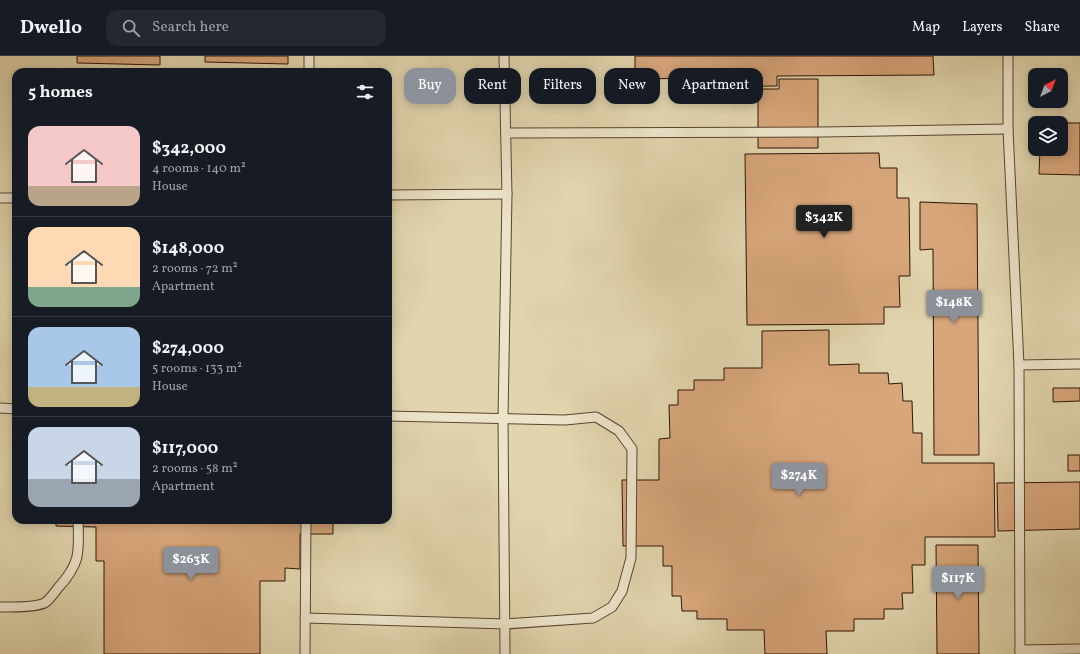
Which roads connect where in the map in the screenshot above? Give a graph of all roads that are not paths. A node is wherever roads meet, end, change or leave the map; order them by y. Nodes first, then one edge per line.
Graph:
1 (309, 56) edge
2 (504, 56) edge
3 (1008, 56) edge
4 (309, 68) edge
5 (1008, 129) junction
6 (507, 134) junction
7 (507, 194) junction
8 (392, 195) edge
9 (0, 198) edge
10 (12, 198) edge
11 (1080, 364) edge
12 (1019, 365) junction
13 (0, 408) edge
14 (12, 409) edge
15 (392, 416) edge
16 (503, 418) junction
17 (78, 524) edge
18 (306, 524) edge
19 (0, 607) edge
20 (305, 618) junction
21 (506, 624) junction
22 (1080, 649) edge
23 (1020, 652) edge
24 (305, 654) edge
25 (506, 654) edge

1 - 4 lane
2 - 6 lane
3 - 5 lane
5 - 6 lane
5 - 12 lane
6 - 7 lane
7 - 8 lane
7 - 16 lane
9 - 10 lane
11 - 12 lane
12 - 23 lane
13 - 14 lane
15 - 16 lane
16 - 21 lane
16 - 21 lane
17 - 19 lane
18 - 20 lane
20 - 21 lane
20 - 24 lane
21 - 25 lane
22 - 23 lane

